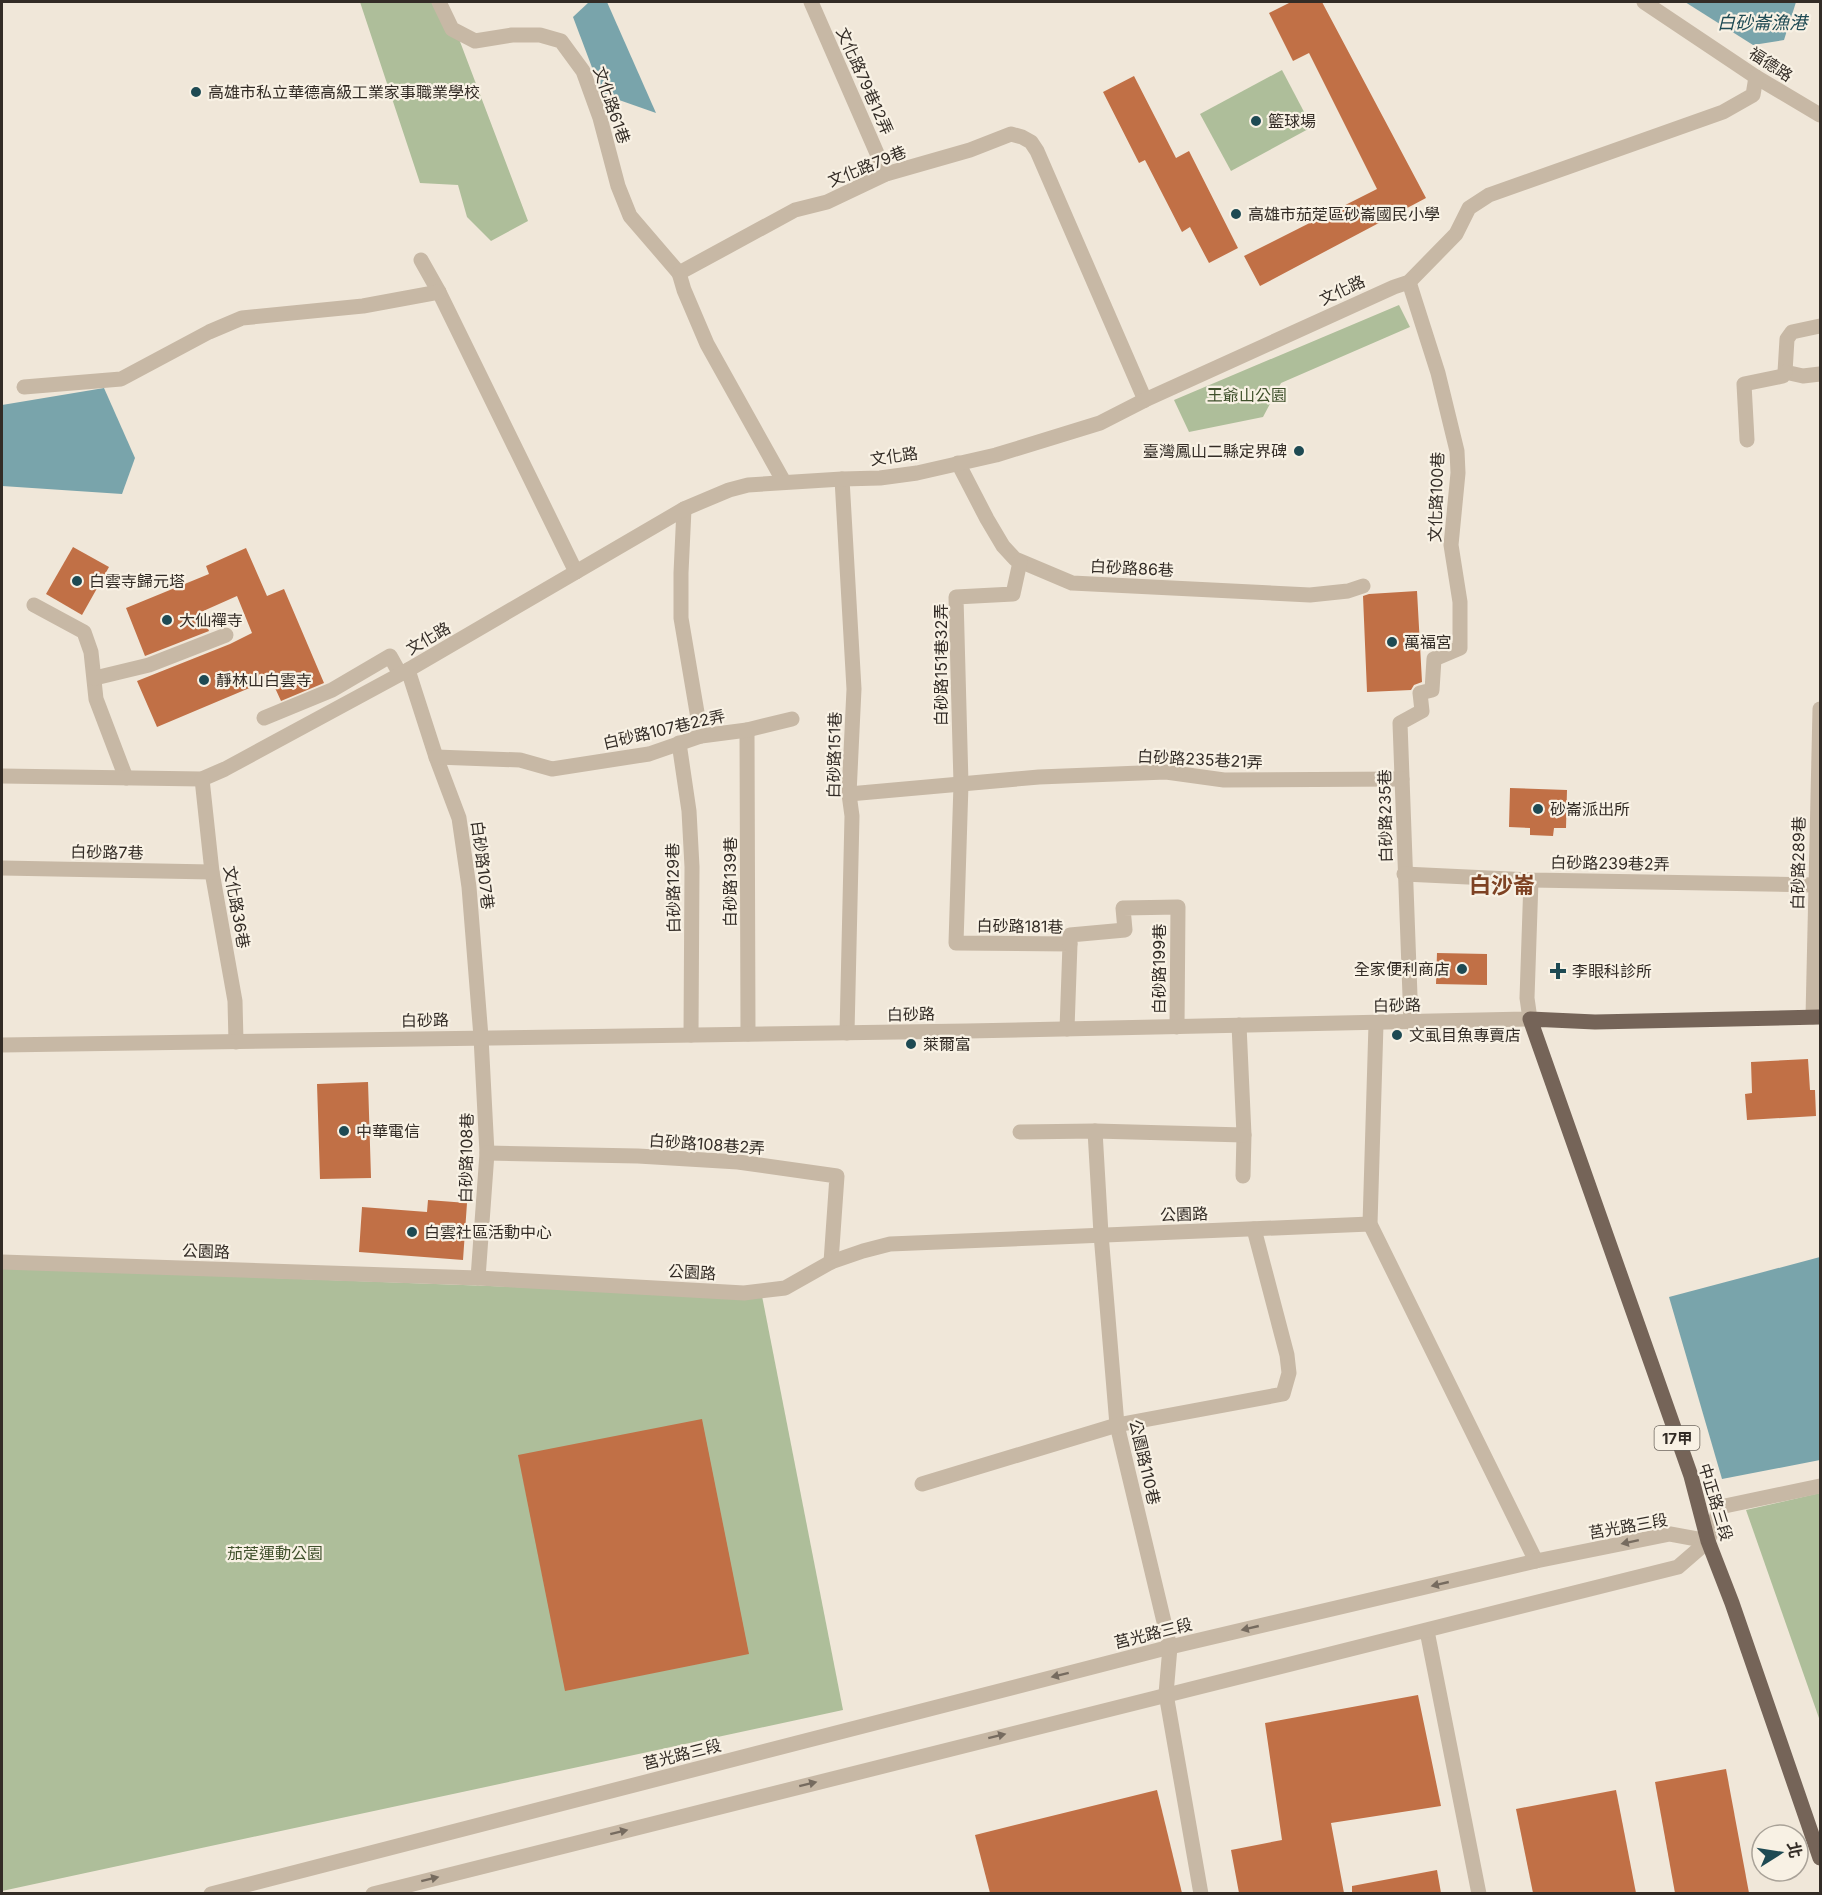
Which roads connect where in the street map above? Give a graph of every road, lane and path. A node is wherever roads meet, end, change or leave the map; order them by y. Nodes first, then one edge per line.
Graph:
1 (440, 2) edge
2 (811, 2) edge
3 (1644, 2) edge
4 (1756, 77) junction
5 (1821, 115) edge
6 (886, 174) junction
7 (421, 260) dead end
8 (679, 273) junction
9 (1409, 282) junction
10 (439, 292) junction
11 (1821, 326) edge
12 (1785, 372) junction
13 (1821, 375) edge
14 (24, 387) dead end
15 (1145, 400) junction
16 (1747, 440) dead end
17 (958, 463) junction
18 (842, 478) junction
19 (784, 482) junction
20 (684, 509) junction
21 (1020, 562) junction
22 (576, 572) junction
23 (1363, 586) dead end
24 (34, 604) dead end
25 (226, 635) dead end
26 (1460, 648) joint
27 (404, 672) junction
28 (95, 678) junction
29 (1821, 709) edge
30 (1820, 715) edge
31 (264, 718) dead end
32 (792, 719) dead end
33 (747, 730) junction
34 (701, 736) junction
35 (679, 743) junction
36 (436, 757) junction
37 (2, 776) edge
38 (126, 778) junction
39 (202, 779) junction
40 (1402, 779) junction
41 (961, 784) junction
42 (849, 794) junction
43 (2, 868) edge
44 (212, 872) junction
45 (1404, 874) junction
46 (1531, 880) junction
47 (1816, 885) junction
48 (956, 943) joint
49 (1070, 944) junction
50 (1817, 1017) edge
51 (1530, 1019) junction
52 (1411, 1023) junction
53 (1376, 1024) junction
54 (1239, 1025) junction
55 (1177, 1027) junction
56 (1067, 1029) junction
57 (847, 1033) junction
58 (748, 1034) junction
59 (691, 1035) junction
60 (481, 1037) junction
61 (236, 1042) junction
62 (2, 1045) edge
63 (1095, 1131) junction
64 (1020, 1132) dead end
65 (1244, 1135) junction
66 (487, 1153) junction
67 (1243, 1176) dead end
68 (1370, 1224) junction
69 (1254, 1229) junction
70 (1101, 1234) junction
71 (2, 1262) edge
72 (831, 1262) junction
73 (478, 1278) junction
74 (1117, 1425) junction
75 (922, 1484) dead end
76 (1821, 1486) edge
77 (1708, 1541) junction
78 (1536, 1561) junction
79 (1427, 1630) junction
80 (1170, 1647) junction
81 (1166, 1694) junction
82 (1821, 1858) edge
83 (210, 1893) edge
84 (373, 1893) edge
85 (1201, 1893) edge
86 (1479, 1893) edge

1 - 8 street, 文化路61巷
2 - 6 street, 文化路79巷12弄
3 - 4 street, 福德路
4 - 5 street, 福德路
4 - 9 street, 文化路
6 - 8 street, 文化路79巷
6 - 15 street, 文化路79巷
7 - 10 street
8 - 19 street
9 - 15 street, 文化路
9 - 26 street, 文化路100巷
10 - 14 street
10 - 22 street
11 - 12 street
12 - 13 street
12 - 16 street
15 - 17 street, 文化路
17 - 18 street, 文化路
17 - 21 street, 白砂路86巷
18 - 19 street, 文化路
18 - 42 street, 白砂路151巷
19 - 20 street, 文化路
20 - 22 street, 文化路
20 - 34 street
21 - 23 street, 白砂路86巷
21 - 41 street, 白砂路151巷32弄
22 - 27 street, 文化路
24 - 28 street
25 - 28 street
26 - 40 street, 白砂路235巷
27 - 31 street
27 - 36 street, 白砂路107巷
27 - 39 street, 文化路
28 - 38 street
29 - 30 street, 白砂路289巷
30 - 47 street, 白砂路289巷
32 - 33 street, 白砂路107巷22弄
33 - 34 street, 白砂路107巷22弄
33 - 58 street, 白砂路139巷
34 - 35 street, 白砂路107巷22弄
35 - 36 street, 白砂路107巷22弄
35 - 59 street, 白砂路129巷
36 - 60 street, 白砂路107巷
37 - 38 street, 文化路
38 - 39 street, 文化路
39 - 44 street, 文化路36巷
40 - 41 street, 白砂路235巷21弄
40 - 45 street, 白砂路235巷
41 - 42 street
41 - 48 street, 白砂路151巷32弄
42 - 57 street, 白砂路151巷
43 - 44 street, 白砂路7巷
44 - 61 street, 文化路36巷
45 - 46 street, 白砂路239巷2弄
45 - 52 street, 白砂路235巷
46 - 47 street, 白砂路239巷2弄
46 - 51 street
47 - 50 street, 白砂路289巷
48 - 49 street, 白砂路181巷
49 - 55 street, 白砂路199巷
49 - 56 street, 白砂路181巷
50 - 51 main road, 白砂路
51 - 52 street, 白砂路
51 - 77 main road, 中正路三段 / 17甲
52 - 53 street, 白砂路
53 - 54 street, 白砂路
53 - 68 street
54 - 55 street, 白砂路
54 - 65 street
55 - 56 street, 白砂路
56 - 57 street, 白砂路
57 - 58 street, 白砂路
58 - 59 street, 白砂路
59 - 60 street, 白砂路
60 - 61 street, 白砂路
60 - 66 street, 白砂路108巷
61 - 62 street, 白砂路
63 - 64 street
63 - 65 street
63 - 70 street, 公園路110巷
65 - 67 street
66 - 72 street, 白砂路108巷2弄
66 - 73 street, 白砂路108巷
68 - 69 street, 公園路
68 - 78 street
69 - 70 street, 公園路
69 - 74 street
70 - 72 street, 公園路
70 - 74 street, 公園路110巷
71 - 73 street, 公園路
72 - 73 street, 公園路
74 - 75 street
74 - 80 street, 公園路110巷
76 - 77 street
77 -> 78 street, 莒光路三段
77 - 79 street
77 - 82 main road, 中正路三段 / 17甲
78 -> 80 street, 莒光路三段
79 - 81 street
79 - 86 street
80 - 81 street, 公園路110巷
80 -> 83 street, 莒光路三段
84 -> 81 street
81 - 85 street, 公園路110巷

